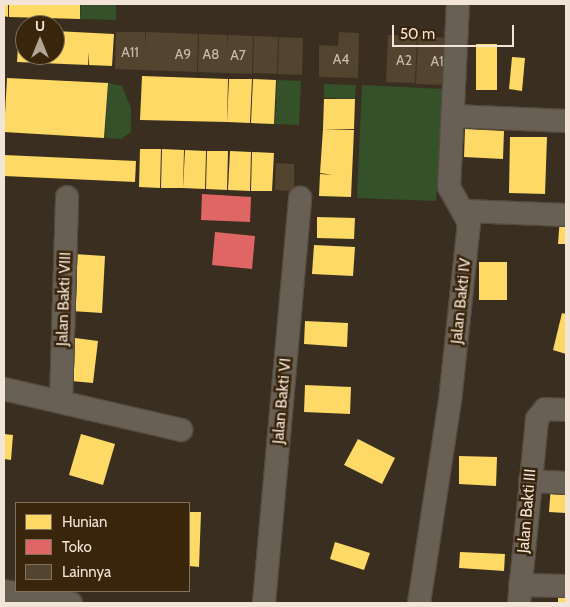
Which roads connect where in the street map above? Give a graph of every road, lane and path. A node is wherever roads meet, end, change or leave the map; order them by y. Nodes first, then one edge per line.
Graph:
1 (458, 4) edge
2 (453, 116) junction
3 (566, 121) edge
4 (67, 197) dead end
5 (300, 198) dead end
6 (465, 211) junction
7 (566, 215) edge
8 (4, 389) edge
9 (60, 402) junction
10 (566, 410) edge
11 (181, 430) dead end
12 (530, 481) junction
13 (566, 483) edge
14 (566, 586) edge
15 (4, 591) edge
16 (520, 594) edge
17 (71, 603) edge
18 (264, 603) edge
19 (419, 603) edge

1 - 2 street
2 - 3 street
2 - 6 street
4 - 9 street, Jalan Bakti VIII
5 - 18 street, Jalan Bakti VI
6 - 7 street
6 - 19 street, Jalan Bakti IV
8 - 9 street
9 - 11 street
10 - 12 street, Jalan Bakti III
12 - 13 street
12 - 16 street, Jalan Bakti III
14 - 16 street
15 - 17 street

